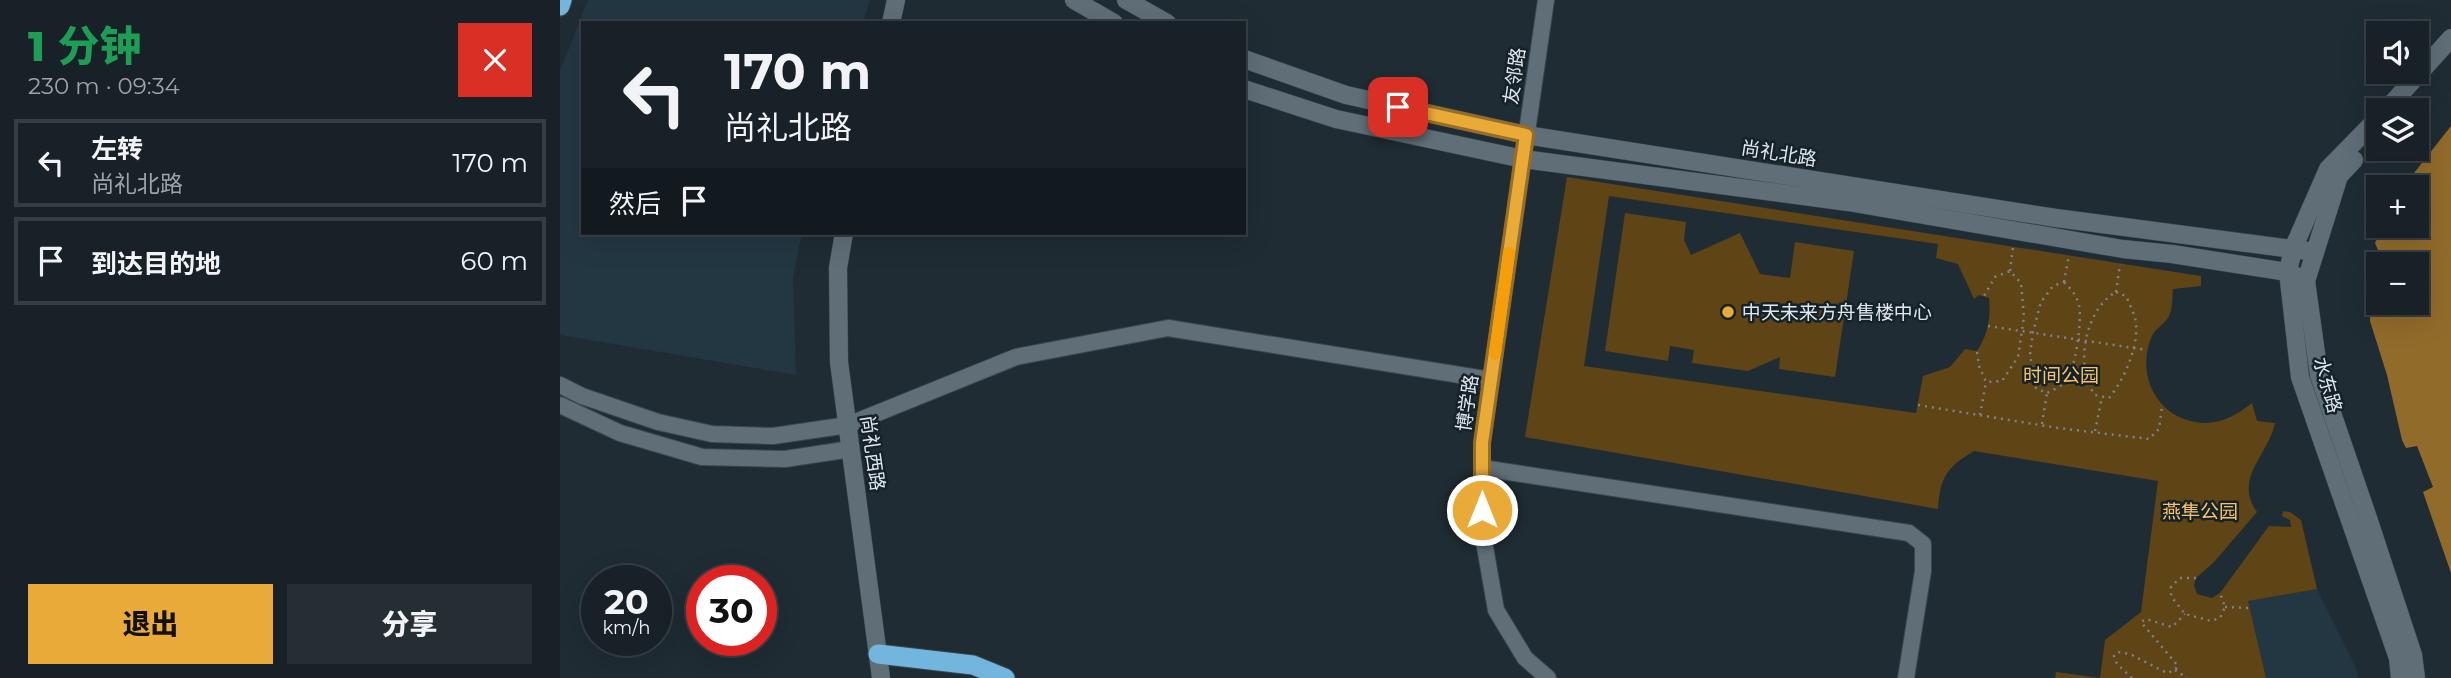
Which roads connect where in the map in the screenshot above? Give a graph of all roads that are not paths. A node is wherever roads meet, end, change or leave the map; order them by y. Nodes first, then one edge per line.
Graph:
1 (562, 0) edge
2 (896, 0) edge
3 (1074, 0) edge
4 (1126, 0) edge
5 (1546, 0) edge
6 (560, 6) edge
7 (891, 21) edge
8 (1111, 21) edge
9 (1163, 21) edge
10 (2451, 38) edge
11 (2451, 56) edge
12 (1246, 60) edge
13 (1246, 90) edge
14 (2397, 98) edge
15 (2414, 98) edge
16 (2366, 130) edge
17 (1526, 135) junction
18 (2366, 148) edge
19 (1523, 159) junction
20 (844, 235) edge
21 (2293, 249) junction
22 (2315, 252) junction
23 (2288, 272) junction
24 (2305, 281) junction
25 (1491, 380) junction
26 (560, 385) edge
27 (565, 408) edge
28 (848, 425) junction
29 (851, 449) junction
30 (1482, 468) junction
31 (878, 654) junction
32 (881, 678) edge
33 (1005, 678) edge
34 (1548, 678) edge
35 (1906, 678) edge
36 (2400, 678) edge
37 (2416, 678) edge

1 - 6 highway
2 - 7 street
3 - 8 street
4 - 9 street
5 - 17 street, 友邻路
10 - 14 street
11 - 15 street
12 - 17 street, 尚礼北路
13 - 19 street, 尚礼北路
16 - 21 street, 水东路
17 - 19 street, 友邻路
17 - 21 street, 尚礼北路
18 - 22 street, 水东路
19 - 23 street, 尚礼北路
19 - 25 street, 博学路
20 - 28 street, 尚礼西路
21 - 22 street, 尚礼北路
21 - 23 street, 水东路
22 - 24 street, 水东路
23 - 24 street, 尚礼北路
23 - 36 street, 水东路
24 - 37 street, 水东路
25 - 28 street
25 - 30 street, 博学路
26 - 28 street
27 - 29 street
28 - 29 street, 尚礼西路
29 - 31 street, 尚礼西路
30 - 34 street, 博学路
30 - 35 street
31 - 32 street, 尚礼西路
31 - 33 highway

